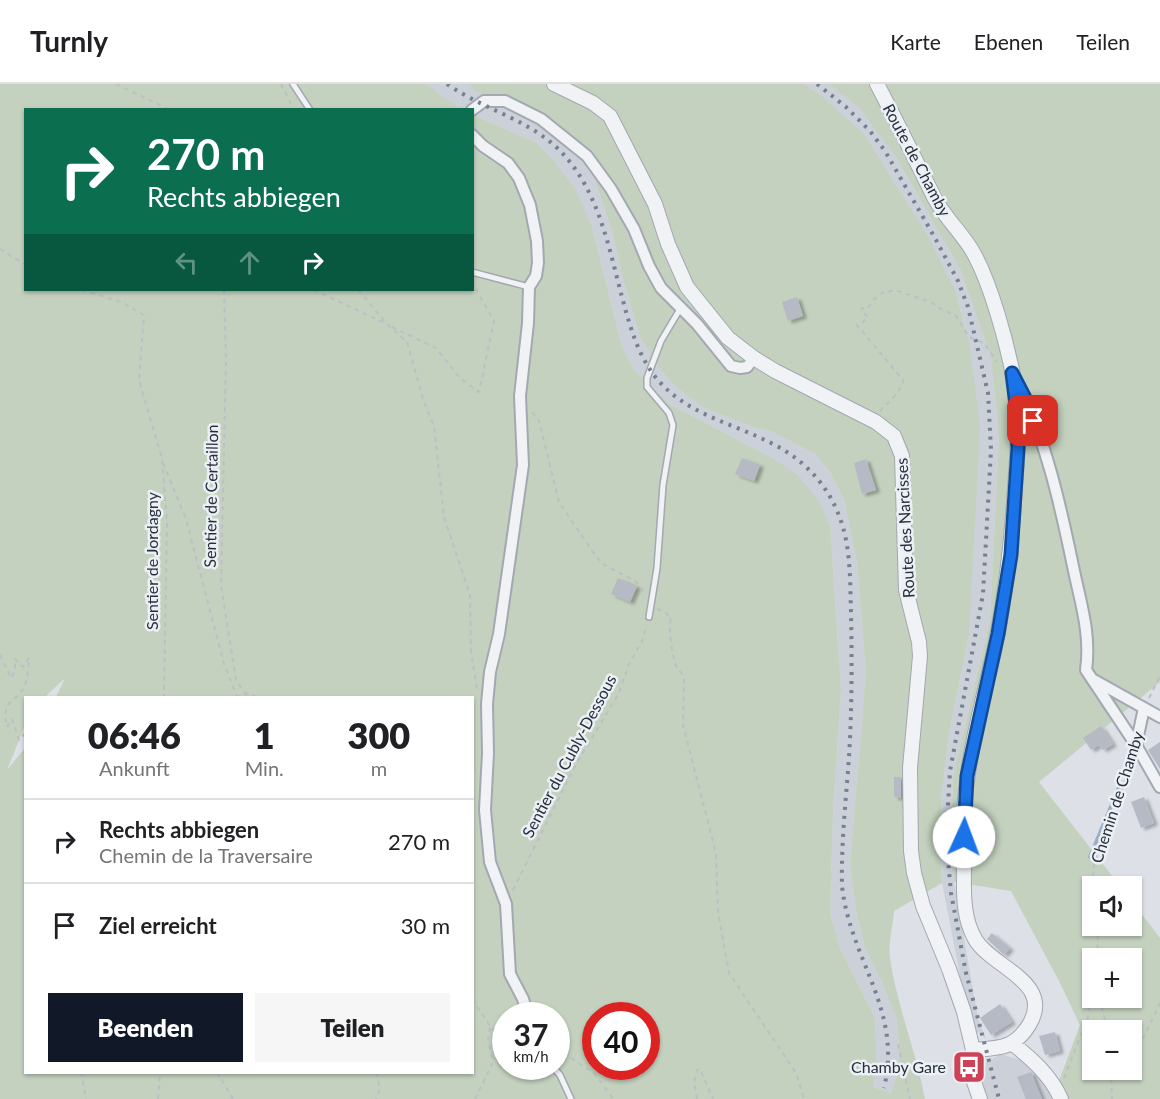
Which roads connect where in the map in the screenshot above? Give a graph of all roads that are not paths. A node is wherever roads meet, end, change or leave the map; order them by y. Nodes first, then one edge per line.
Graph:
1 (293, 84) edge
2 (554, 84) edge
3 (877, 84) edge
4 (309, 108) edge
5 (474, 108) edge
6 (474, 137) edge
7 (474, 273) edge
8 (529, 287) junction
9 (680, 309) junction
10 (754, 358) junction
11 (1012, 373) junction
12 (649, 617) road end
13 (1091, 679) junction
14 (1144, 708) junction
15 (1160, 717) edge
16 (1136, 745) junction
17 (1160, 787) edge
18 (524, 1002) edge
19 (1013, 1044) junction
20 (973, 1050) junction
21 (562, 1080) edge
22 (1059, 1093) edge
23 (571, 1099) edge
24 (980, 1099) edge

1 - 4 lane
2 - 10 street, Route des Narcisses
3 - 11 street, Route de Chamby
5 - 9 street
6 - 8 street
7 - 8 lane
8 - 18 street
9 - 10 street
9 - 12 lane
10 - 20 street, Route des Narcisses
11 - 13 street
11 - 19 street, Route de Chamby
13 - 14 street
13 - 16 street
14 - 15 street
14 - 16 street, Chemin de Chamby
16 - 17 street
19 - 20 street
19 - 22 street
20 - 24 street, Route des Narcisses
21 - 23 lane

